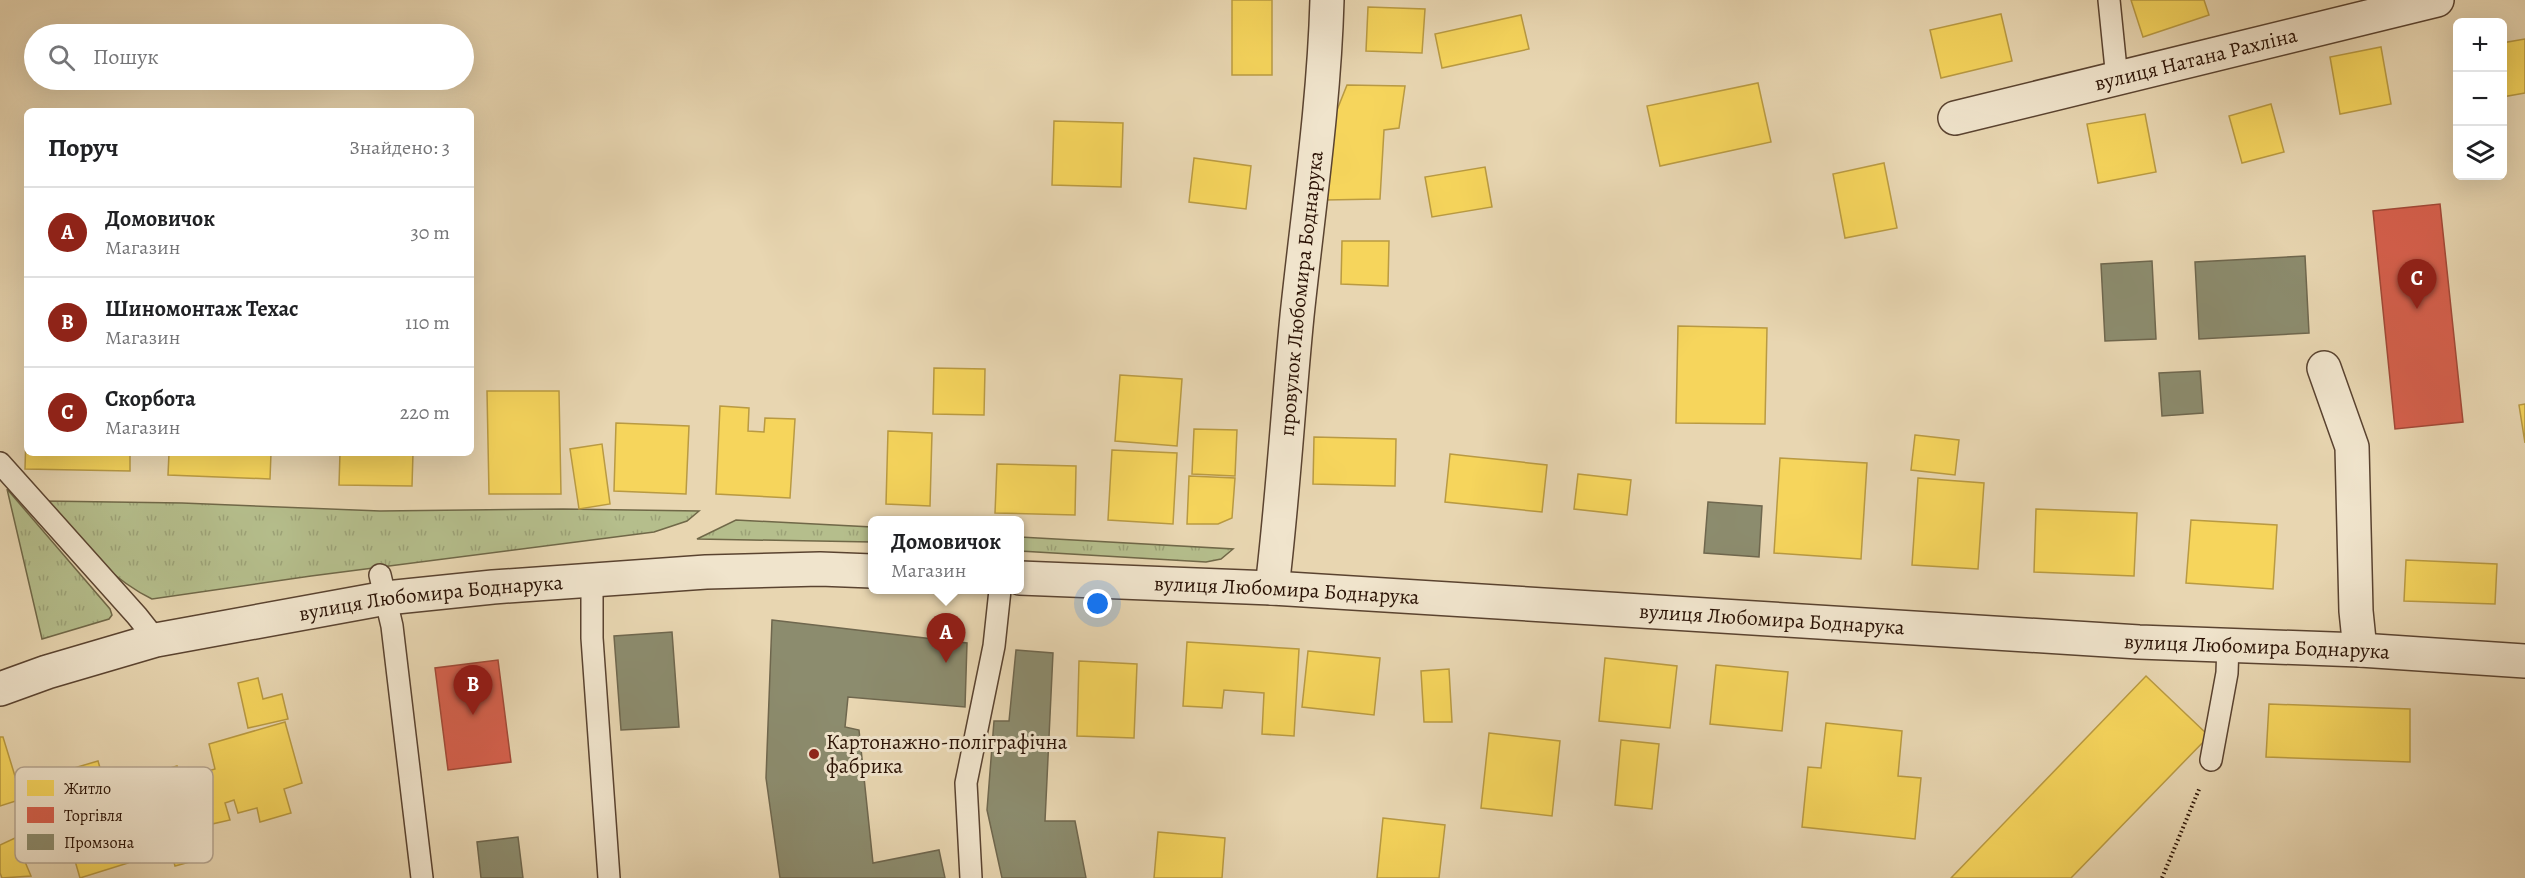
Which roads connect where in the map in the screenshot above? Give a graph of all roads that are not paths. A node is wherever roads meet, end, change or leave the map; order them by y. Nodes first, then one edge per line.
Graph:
1 (1327, 0) edge
2 (2109, 0) edge
3 (2437, 0) edge
4 (2117, 79) junction
5 (1955, 118) dead end
6 (2324, 368) dead end
7 (0, 463) edge
8 (868, 572) edge
9 (1024, 578) edge
10 (592, 580) junction
11 (383, 587) junction
12 (1272, 588) junction
13 (1000, 594) edge
14 (156, 640) junction
15 (2228, 645) junction
16 (2360, 650) junction
17 (2525, 661) edge
18 (0, 689) edge
19 (2211, 760) road end
20 (422, 878) edge
21 (609, 878) edge
22 (971, 878) edge

1 - 12 street, провулок Любомира Боднарука
2 - 4 lane
3 - 4 street, вулиця Натана Рахліна
4 - 5 street, вулиця Натана Рахліна
6 - 16 street
7 - 14 lane
8 - 10 street, вулиця Любомира Боднарука
9 - 12 street, вулиця Любомира Боднарука
10 - 11 street, вулиця Любомира Боднарука
10 - 21 lane
11 - 14 street, вулиця Любомира Боднарука
11 - 20 lane
12 - 15 street, вулиця Любомира Боднарука
13 - 22 lane
14 - 18 street, вулиця Любомира Боднарука
15 - 16 street, вулиця Любомира Боднарука
15 - 19 lane
16 - 17 street, вулиця Любомира Боднарука

